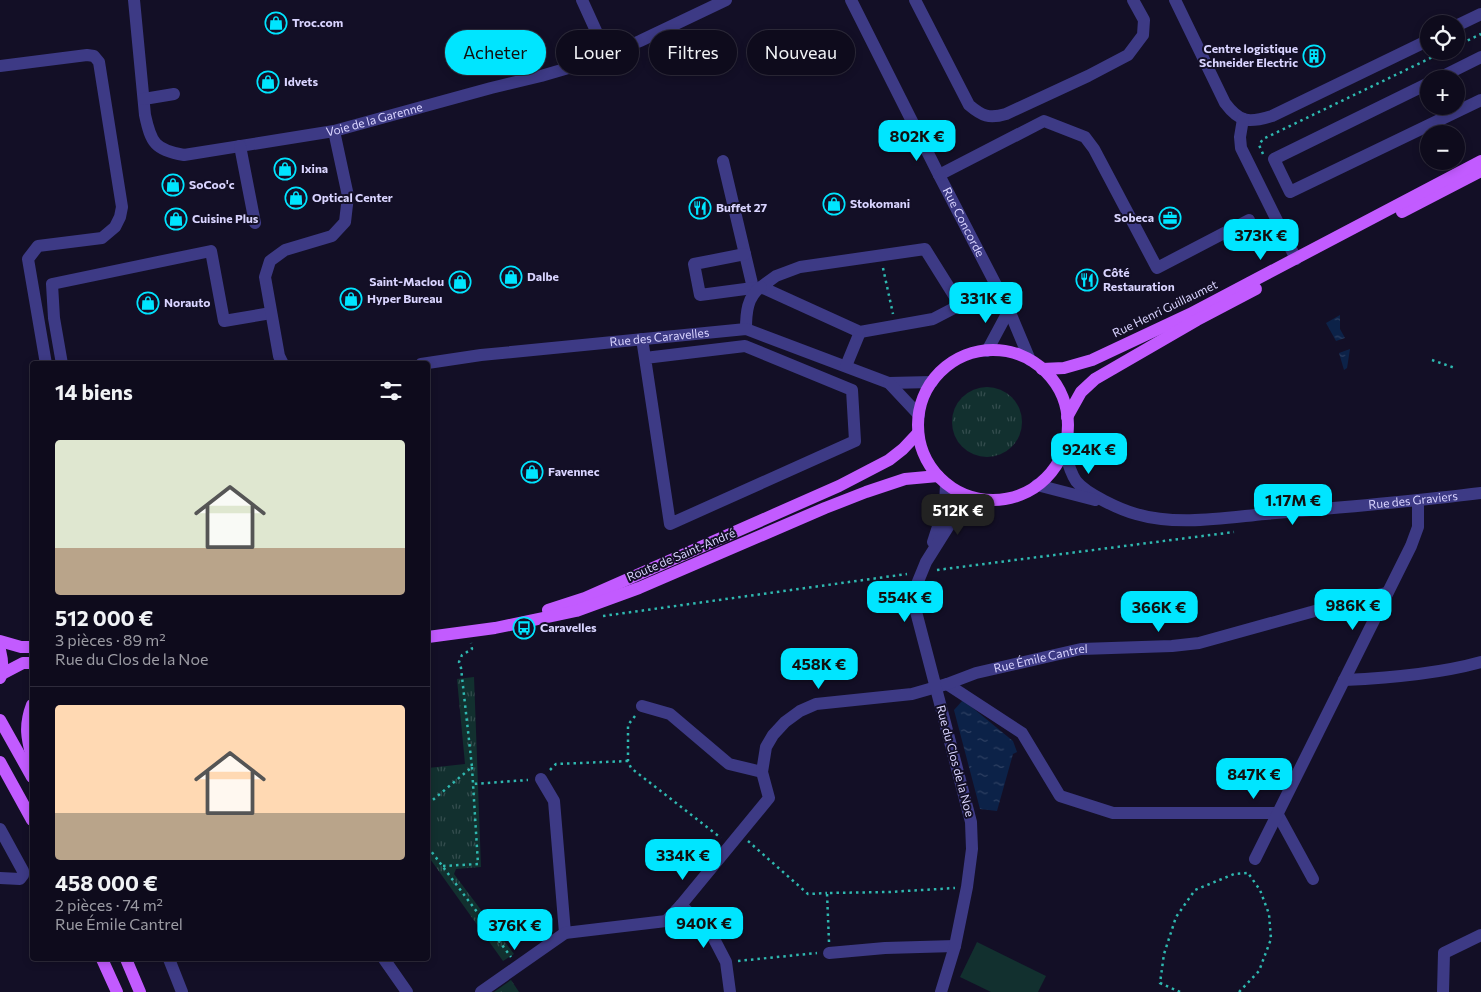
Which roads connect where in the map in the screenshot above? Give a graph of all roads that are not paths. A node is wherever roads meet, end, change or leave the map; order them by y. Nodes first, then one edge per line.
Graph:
1 (134, 0) edge
2 (582, 0) edge
3 (726, 0) edge
4 (850, 0) edge
5 (916, 0) edge
6 (1133, 0) edge
7 (1175, 0) edge
8 (1481, 14) edge
9 (1465, 22) edge
10 (595, 30) edge
11 (639, 41) edge
12 (1420, 44) edge
13 (1481, 57) edge
14 (0, 66) edge
15 (1455, 70) edge
16 (556, 71) edge
17 (1420, 87) edge
18 (174, 94) dead end
19 (144, 98) junction
20 (1481, 100) edge
21 (1465, 108) edge
22 (1450, 115) edge
23 (1243, 119) junction
24 (334, 131) junction
25 (240, 146) junction
26 (724, 161) dead end
27 (1481, 161) edge
28 (1481, 171) edge
29 (939, 175) junction
30 (1249, 220) dead end
31 (255, 223) dead end
32 (745, 254) junction
33 (1296, 259) junction
34 (756, 288) junction
35 (1009, 310) junction
36 (271, 313) junction
37 (746, 329) junction
38 (860, 332) junction
39 (642, 339) junction
40 (987, 351) junction
41 (645, 358) junction
42 (1030, 360) junction
43 (45, 361) edge
44 (61, 361) edge
45 (282, 361) edge
46 (430, 363) edge
47 (846, 366) junction
48 (1042, 369) junction
49 (932, 382) junction
50 (889, 383) junction
51 (919, 415) junction
52 (1067, 417) junction
53 (918, 433) junction
54 (1064, 450) junction
55 (942, 480) junction
56 (1037, 485) junction
57 (1481, 493) edge
58 (978, 499) junction
59 (1418, 501) junction
60 (1110, 504) junction
61 (924, 567) junction
62 (1386, 593) junction
63 (430, 629) edge
64 (430, 637) edge
65 (0, 641) edge
66 (30, 647) edge
67 (0, 650) edge
68 (1481, 662) edge
69 (30, 663) edge
70 (1, 676) edge
71 (1344, 680) junction
72 (942, 685) junction
73 (642, 706) road end
74 (30, 712) edge
75 (0, 720) edge
76 (30, 751) edge
77 (0, 762) edge
78 (762, 772) junction
79 (30, 773) edge
80 (541, 779) road end
81 (1277, 813) junction
82 (30, 816) edge
83 (0, 829) edge
84 (1255, 859) dead end
85 (0, 878) edge
86 (1313, 879) dead end
87 (681, 905) junction
88 (565, 933) junction
89 (1481, 935) edge
90 (955, 946) junction
91 (829, 952) road end
92 (103, 961) edge
93 (127, 961) edge
94 (170, 961) edge
95 (385, 961) edge
96 (117, 992) edge
97 (140, 992) edge
98 (182, 992) edge
99 (407, 992) edge
100 (481, 992) edge
101 (730, 992) edge
102 (941, 992) edge
103 (1443, 992) edge

1 - 19 street, Voie de la Garenne
2 - 10 street
3 - 11 street, Voie de la Garenne
4 - 29 street, Rue Concorde
5 - 6 street
7 - 23 street
8 - 9 street
12 - 23 street
13 - 15 street
14 - 43 street
16 - 24 street, Voie de la Garenne
17 - 22 street
18 - 19 street
19 - 25 street, Voie de la Garenne
20 - 21 street
23 - 33 street
24 - 25 street, Voie de la Garenne
24 - 36 street
25 - 31 street
26 - 32 street
27 - 33 main road, Rue Henri Guillaumet
28 - 52 main road, Rue Henri Guillaumet
29 - 30 street
29 - 35 street, Rue Concorde
32 - 34 street
32 - 34 street
33 - 48 main road, Rue Henri Guillaumet
34 - 37 street
34 - 38 street
34 - 38 street
35 - 40 street
35 - 42 street, Rue Concorde
36 - 44 street
36 - 45 street
37 - 39 street, Rue des Caravelles
37 - 47 street, Rue des Caravelles
38 - 47 street
39 - 41 street
39 - 46 street, Rue des Caravelles
40 - 42 main road
40 - 49 main road
41 - 41 street
42 - 48 main road
47 - 50 street, Rue des Caravelles
48 - 52 main road
49 - 50 street
49 - 51 main road
50 - 51 street
51 - 53 main road
52 - 54 main road
53 - 55 main road
53 - 63 main road, Route de Saint-André
54 - 56 main road
54 - 60 street
55 - 58 main road
55 - 61 street, Rue du Clos de la Noe
55 - 64 main road, Route de Saint-André
56 - 58 main road
56 - 60 street
57 - 59 street, Rue des Graviers
58 - 61 street, Rue du Clos de la Noe
59 - 60 street, Rue des Graviers
59 - 62 street
61 - 72 street, Rue du Clos de la Noe
62 - 71 street
62 - 72 street, Rue Émile Cantrel
65 - 66 main road
67 - 70 main road
68 - 71 street
69 - 70 main road
71 - 81 street
72 - 78 street, Rue Émile Cantrel
72 - 81 street
72 - 90 street, Rue du Clos de la Noe
73 - 78 street
74 - 76 main road
75 - 79 main road
77 - 82 main road
78 - 87 street
80 - 88 street
81 - 84 street
81 - 86 street
83 - 85 street
87 - 88 street
87 - 101 street
88 - 100 street
89 - 103 street
90 - 91 street
90 - 102 street, Rue du Clos de la Noe
92 - 96 main road
93 - 97 main road
94 - 98 street
95 - 99 street

